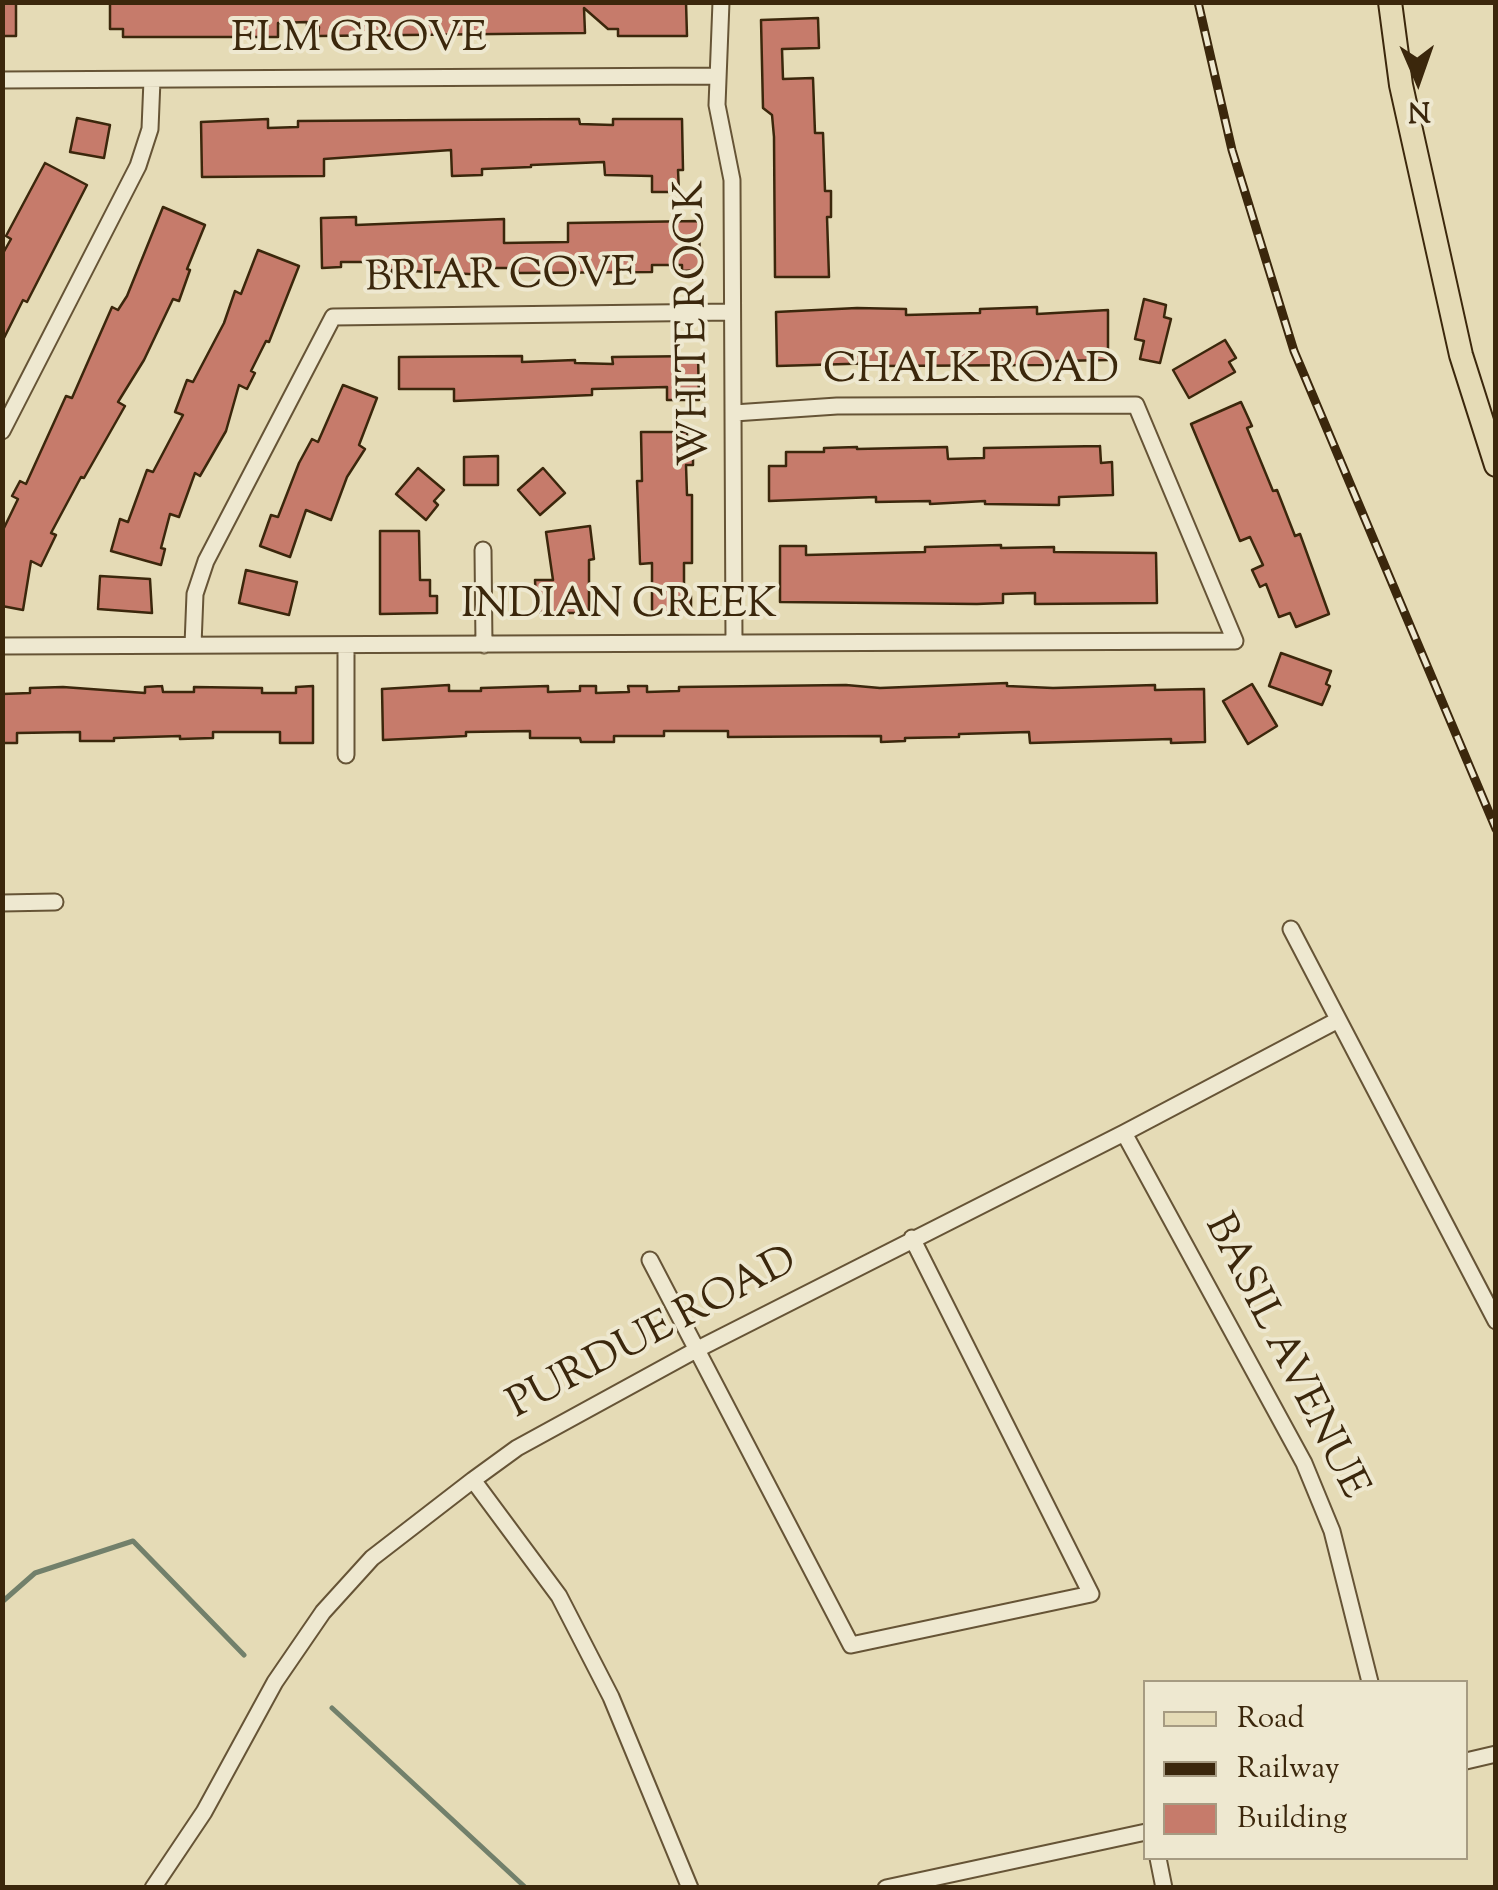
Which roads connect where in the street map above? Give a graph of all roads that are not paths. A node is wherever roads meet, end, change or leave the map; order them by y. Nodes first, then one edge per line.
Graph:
1 (720, 2) edge
2 (1390, 2) edge
3 (716, 76) junction
4 (2, 80) edge
5 (152, 80) junction
6 (732, 312) junction
7 (734, 413) junction
8 (2, 431) edge
9 (1496, 466) edge
10 (483, 550) dead end
11 (1235, 642) joint
12 (734, 643) junction
13 (193, 645) junction
14 (346, 645) junction
15 (484, 645) junction
16 (2, 646) edge
17 (346, 755) dead end
18 (55, 902) dead end
19 (2, 903) edge
20 (1290, 930) dead end
21 (1338, 1020) junction
22 (1124, 1132) junction
23 (912, 1238) junction
24 (650, 1260) dead end
25 (1496, 1321) edge
26 (696, 1350) junction
27 (473, 1480) junction
28 (1369, 1680) edge
29 (1496, 1754) edge
30 (1468, 1761) edge
31 (1143, 1833) edge
32 (1158, 1860) edge
33 (153, 1888) edge
34 (690, 1888) edge
35 (886, 1888) edge
36 (1164, 1888) edge

1 - 3 street, WHITE ROCK
2 - 9 main road
3 - 5 street, ELM GROVE
3 - 6 street, WHITE ROCK
4 - 5 street, ELM GROVE
5 - 8 street
6 - 7 street, WHITE ROCK
6 - 13 street, BRIAR COVE
7 - 11 street, CHALK ROAD
7 - 12 street, WHITE ROCK
10 - 15 street
11 - 12 street, INDIAN CREEK
12 - 15 street, INDIAN CREEK
13 - 14 street, INDIAN CREEK
13 - 16 street, INDIAN CREEK
14 - 15 street, INDIAN CREEK
14 - 17 street
18 - 19 street
20 - 21 street
21 - 22 street, PURDUE ROAD
21 - 25 street
22 - 23 street, PURDUE ROAD
22 - 28 street, BASIL AVENUE
23 - 26 street, PURDUE ROAD
23 - 26 street
24 - 26 street
26 - 27 street, PURDUE ROAD
27 - 33 street, PURDUE ROAD
27 - 34 street
29 - 30 street
31 - 35 street
32 - 36 street

